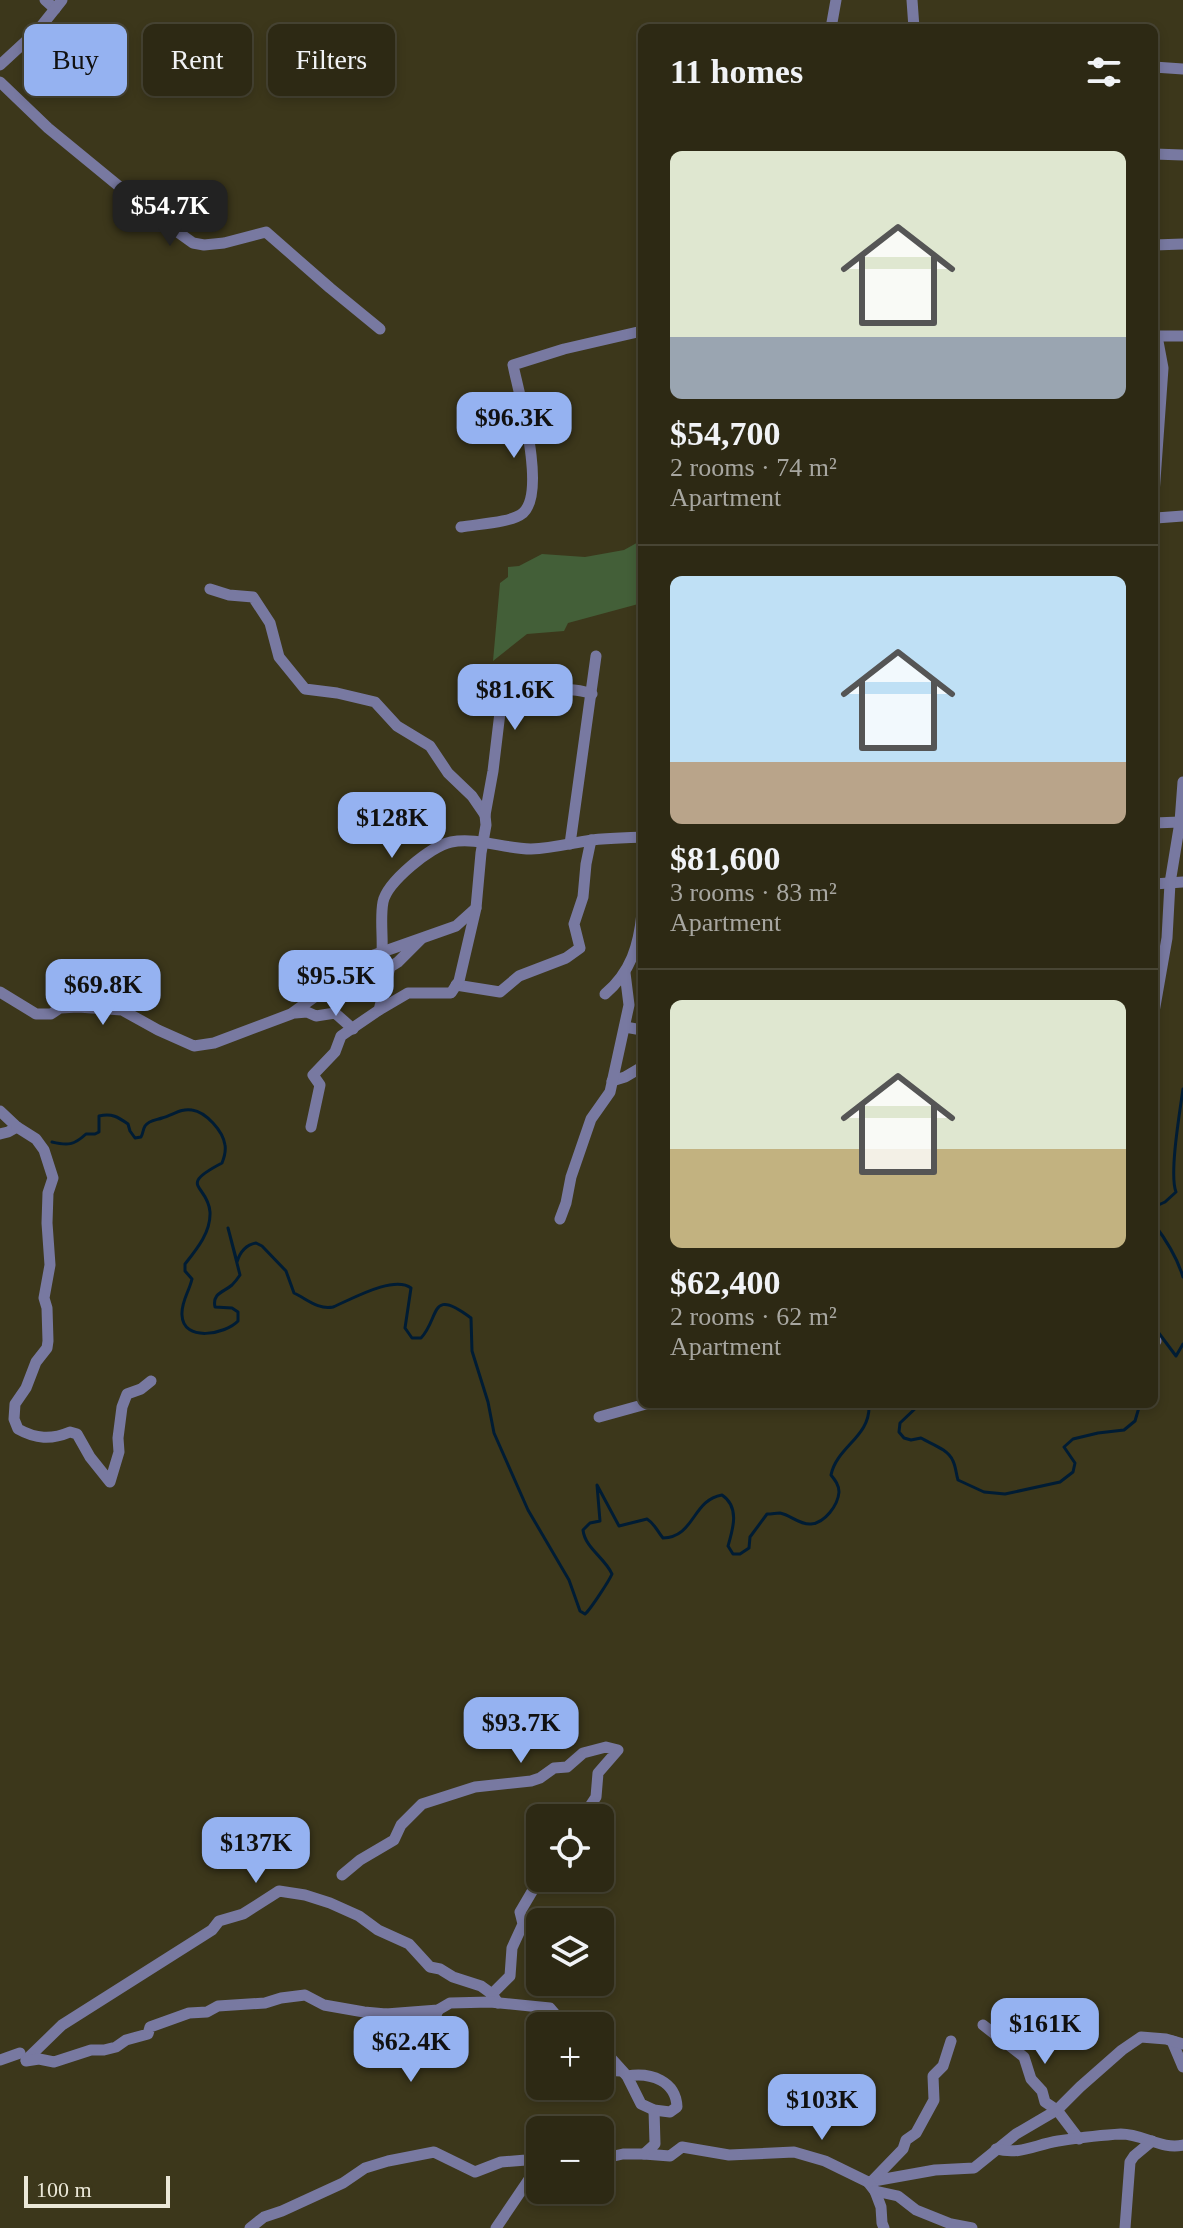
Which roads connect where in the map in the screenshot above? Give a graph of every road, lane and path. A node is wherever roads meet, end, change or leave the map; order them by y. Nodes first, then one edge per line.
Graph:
1 (45, 0) edge
2 (836, 0) edge
3 (912, 0) edge
4 (58, 4) edge
5 (832, 24) edge
6 (914, 24) edge
7 (0, 65) edge
8 (1158, 67) edge
9 (1183, 69) edge
10 (0, 82) edge
11 (1158, 154) edge
12 (1183, 155) edge
13 (1183, 244) edge
14 (1158, 245) edge
15 (380, 329) dead end
16 (638, 332) edge
17 (1158, 336) edge
18 (1183, 336) edge
19 (1158, 345) edge
20 (1158, 443) edge
21 (1183, 516) edge
22 (1158, 518) edge
23 (461, 527) dead end
24 (210, 589) dead end
25 (596, 656) dead end
26 (592, 694) junction
27 (1183, 782) edge
28 (485, 815) junction
29 (1180, 822) junction
30 (1158, 823) edge
31 (638, 837) edge
32 (591, 840) junction
33 (482, 842) junction
34 (570, 844) junction
35 (1183, 882) edge
36 (1170, 883) junction
37 (1158, 884) edge
38 (476, 908) junction
39 (422, 939) junction
40 (638, 939) edge
41 (382, 952) junction
42 (625, 973) junction
43 (456, 985) junction
44 (1158, 989) edge
45 (0, 992) edge
46 (605, 994) dead end
47 (379, 1010) junction
48 (291, 1014) junction
49 (625, 1027) junction
50 (353, 1029) junction
51 (638, 1029) edge
52 (638, 1069) edge
53 (612, 1081) junction
54 (0, 1111) edge
55 (17, 1127) junction
56 (311, 1127) dead end
57 (0, 1134) edge
58 (560, 1219) dead end
59 (151, 1381) dead end
60 (638, 1406) edge
61 (599, 1417) dead end
62 (591, 1804) edge
63 (342, 1875) dead end
64 (532, 1892) edge
65 (493, 2000) junction
66 (438, 2010) junction
67 (553, 2012) edge
68 (386, 2014) junction
69 (983, 2025) dead end
70 (951, 2041) dead end
71 (1179, 2043) edge
72 (20, 2053) dead end
73 (0, 2060) edge
74 (614, 2062) edge
75 (1183, 2067) edge
76 (614, 2072) edge
77 (624, 2074) junction
78 (654, 2110) junction
79 (1057, 2110) junction
80 (1079, 2139) junction
81 (1152, 2141) junction
82 (1183, 2145) edge
83 (996, 2149) junction
84 (644, 2154) junction
85 (614, 2156) edge
86 (526, 2160) edge
87 (526, 2184) edge
88 (872, 2184) junction
89 (250, 2228) edge
90 (496, 2228) edge
91 (884, 2228) edge
92 (972, 2228) edge
93 (1125, 2228) edge

1 - 4 street
2 - 5 street
3 - 6 street
4 - 7 street
8 - 9 street
10 - 15 street
11 - 12 street
13 - 14 street
16 - 23 street
17 - 18 street
19 - 20 street
21 - 22 street
24 - 28 street
25 - 26 street
26 - 28 street
26 - 34 street
27 - 29 street
28 - 33 street
29 - 30 street
29 - 36 street
31 - 32 street
32 - 34 street
32 - 43 street
33 - 34 street
33 - 38 street
33 - 41 street
35 - 36 street
36 - 37 street
36 - 44 street
38 - 39 street
38 - 43 street
39 - 41 street
39 - 47 street
40 - 42 street
41 - 48 street
42 - 46 street
42 - 49 street
43 - 47 street
45 - 48 street
47 - 50 street
48 - 50 street
49 - 51 street
49 - 53 street
50 - 56 street
52 - 53 street
53 - 58 street
54 - 55 street
55 - 57 street
55 - 59 street
60 - 61 street
62 - 63 street
64 - 65 street
65 - 66 street
65 - 67 street
65 - 68 street
66 - 68 street
66 - 68 street
69 - 79 street
70 - 88 street
71 - 75 street
71 - 79 street
72 - 73 street
74 - 77 street
76 - 77 street
77 - 78 street
77 - 78 street
78 - 84 street
79 - 80 street
79 - 83 street
80 - 81 street
80 - 83 street
81 - 82 street
81 - 93 street
83 - 88 street
84 - 85 street
84 - 88 street
86 - 89 street
87 - 90 street
88 - 91 street
88 - 92 street

